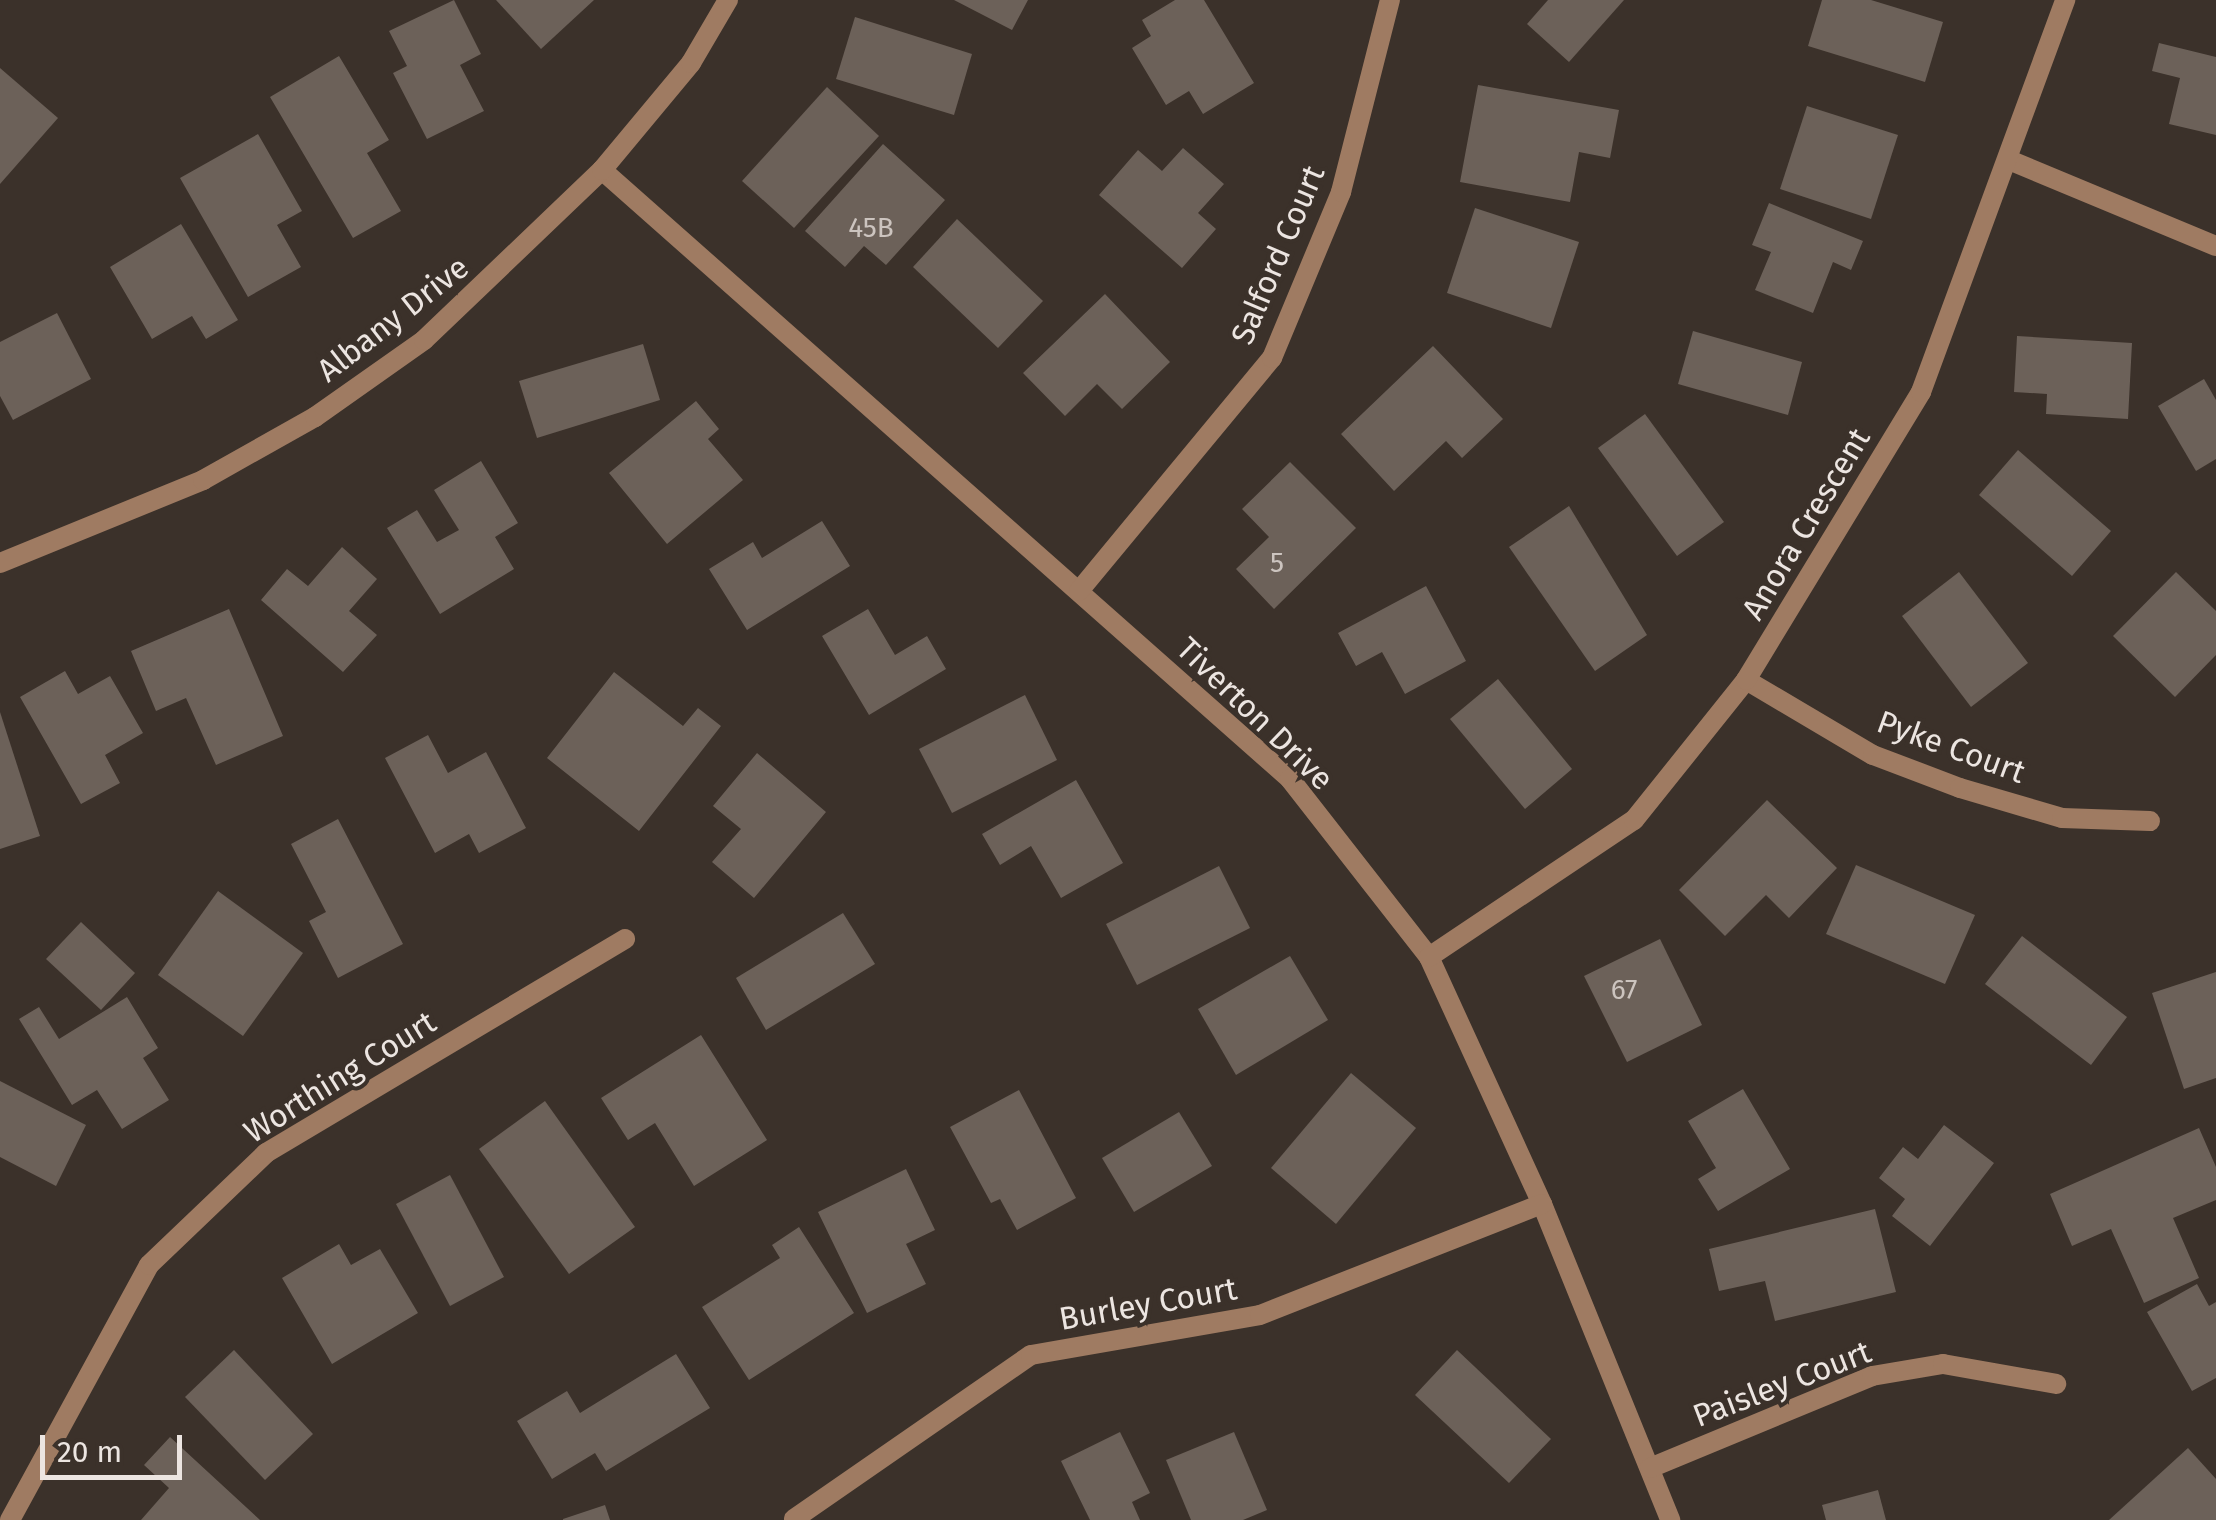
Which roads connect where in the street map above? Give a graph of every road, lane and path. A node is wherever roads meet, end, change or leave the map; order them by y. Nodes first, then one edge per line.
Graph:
1 (728, 0) edge
2 (1390, 0) edge
3 (2065, 0) edge
4 (2009, 160) junction
5 (602, 170) junction
6 (2216, 246) edge
7 (0, 563) edge
8 (1079, 592) junction
9 (1746, 680) junction
10 (2150, 820) dead end
11 (625, 938) dead end
12 (1429, 957) junction
13 (1542, 1204) junction
14 (2056, 1384) dead end
15 (1650, 1468) junction
16 (794, 1519) edge
17 (10, 1520) edge
18 (1670, 1520) edge

1 - 5 street, Albany Drive
2 - 8 street, Salford Court
3 - 4 street, Anora Crescent
4 - 6 street
4 - 9 street, Anora Crescent
5 - 7 street, Albany Drive
5 - 8 street, Tiverton Drive
8 - 12 street, Tiverton Drive
9 - 10 street, Pyke Court
9 - 12 street, Anora Crescent
11 - 17 street, Worthing Court
12 - 13 street, Tiverton Drive
13 - 15 street, Tiverton Drive
13 - 16 street, Burley Court
14 - 15 street, Paisley Court
15 - 18 street, Tiverton Drive

